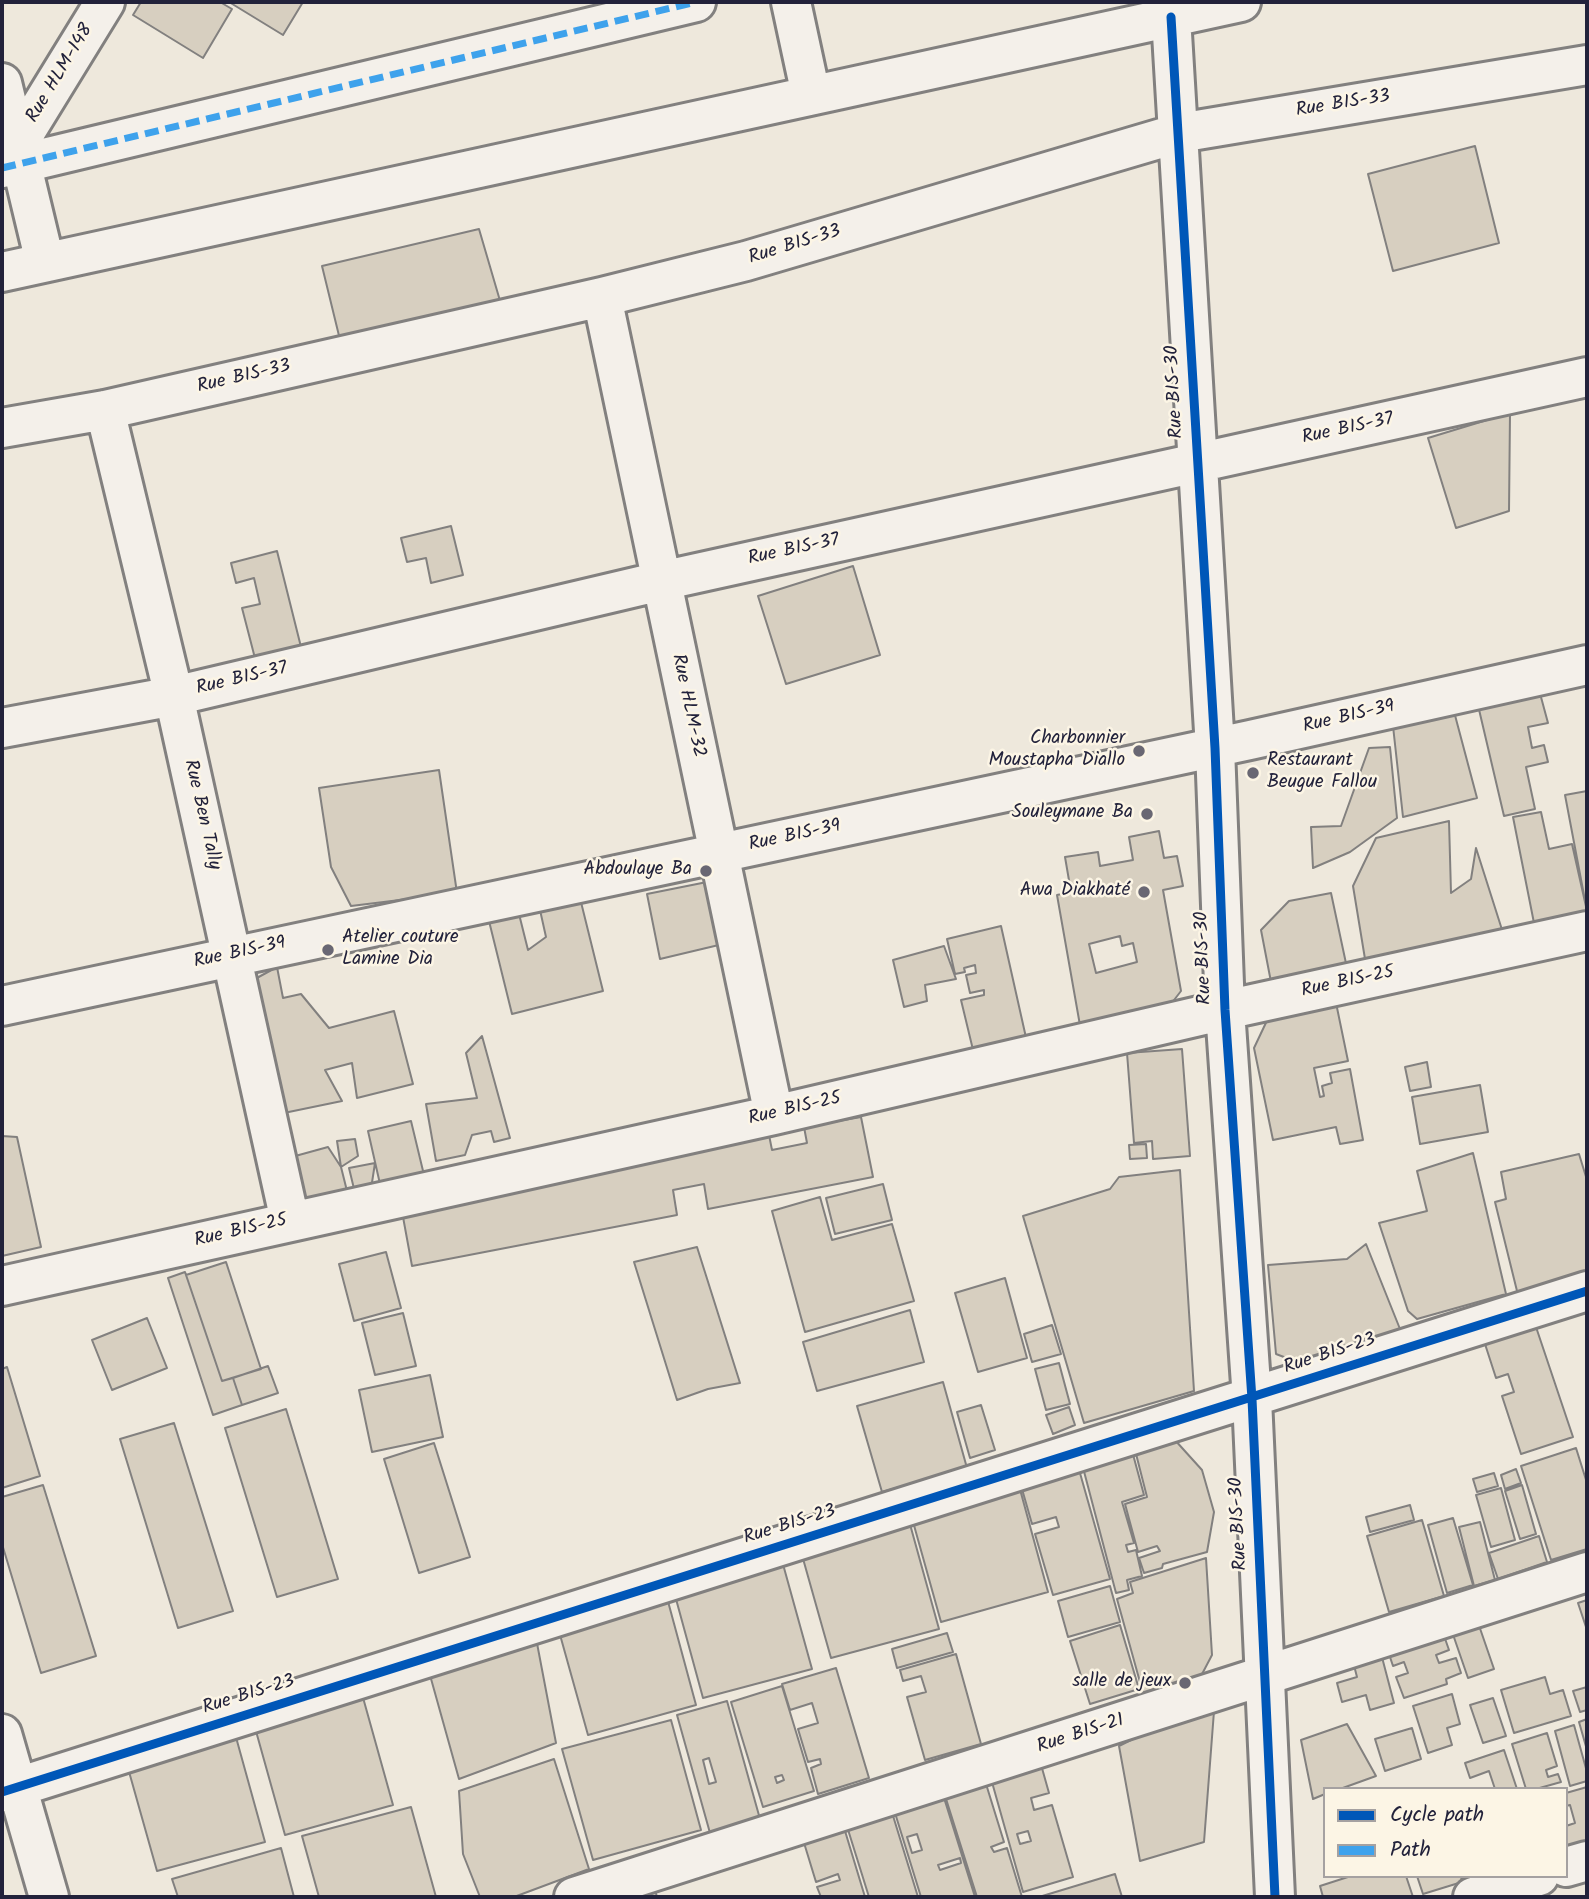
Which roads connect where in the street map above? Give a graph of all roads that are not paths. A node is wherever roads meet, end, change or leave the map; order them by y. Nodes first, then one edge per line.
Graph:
1 (105, 2) edge
2 (696, 2) edge
3 (790, 2) edge
4 (1241, 2) edge
5 (1171, 17) junction
6 (1587, 65) edge
7 (2, 83) edge
8 (811, 95) junction
9 (1179, 133) junction
10 (10, 157) edge
11 (45, 262) junction
12 (2, 272) edge
13 (602, 297) junction
14 (1587, 377) edge
15 (106, 410) junction
16 (2, 428) edge
17 (1198, 463) junction
18 (661, 581) junction
19 (1587, 665) edge
20 (174, 696) junction
21 (2, 728) edge
22 (1215, 748) junction
23 (719, 853) junction
24 (1587, 931) edge
25 (233, 956) junction
26 (2, 1006) edge
27 (1225, 1010) junction
28 (774, 1115) junction
29 (290, 1221) junction
30 (2, 1286) edge
31 (1587, 1291) edge
32 (1252, 1399) junction
33 (1587, 1572) edge
34 (1264, 1676) junction
35 (2, 1734) edge
36 (10, 1790) edge
37 (1587, 1861) edge
38 (1568, 1866) edge
39 (1533, 1878) edge
40 (49, 1897) edge
41 (574, 1897) edge
42 (1275, 1897) edge
43 (1473, 1897) edge

1 - 10 street, Rue HLM-148
2 - 10 street
3 - 8 street
4 - 5 street
5 - 8 street
5 - 9 street, Rue BIS-30
6 - 9 street, Rue BIS-33
7 - 10 street
8 - 11 street
9 - 13 street, Rue BIS-33
9 - 17 street, Rue BIS-30
10 - 11 street
11 - 12 street
13 - 15 street, Rue BIS-33
13 - 18 street, Rue HLM-32
14 - 17 street, Rue BIS-37
15 - 16 street, Rue BIS-33
15 - 20 street, Rue Ben Tally
17 - 18 street, Rue BIS-37
17 - 22 street, Rue BIS-30
18 - 20 street, Rue BIS-37
18 - 23 street, Rue HLM-32
19 - 22 street, Rue BIS-39
20 - 21 street, Rue BIS-37
20 - 25 street, Rue Ben Tally
22 - 23 street, Rue BIS-39
22 - 27 street, Rue BIS-30
23 - 25 street, Rue BIS-39
23 - 28 street, Rue HLM-32
24 - 27 street, Rue BIS-25
25 - 26 street, Rue BIS-39
25 - 29 street, Rue Ben Tally
27 - 28 street, Rue BIS-25
27 - 32 street, Rue BIS-30
28 - 29 street, Rue BIS-25
29 - 30 street, Rue BIS-25
31 - 32 street, Rue BIS-23
32 - 34 street, Rue BIS-30
32 - 36 street, Rue BIS-23
33 - 34 street, Rue BIS-21
34 - 41 street, Rue BIS-21
34 - 42 street, Rue BIS-30
35 - 36 street
36 - 40 street
37 - 38 street
39 - 43 street

